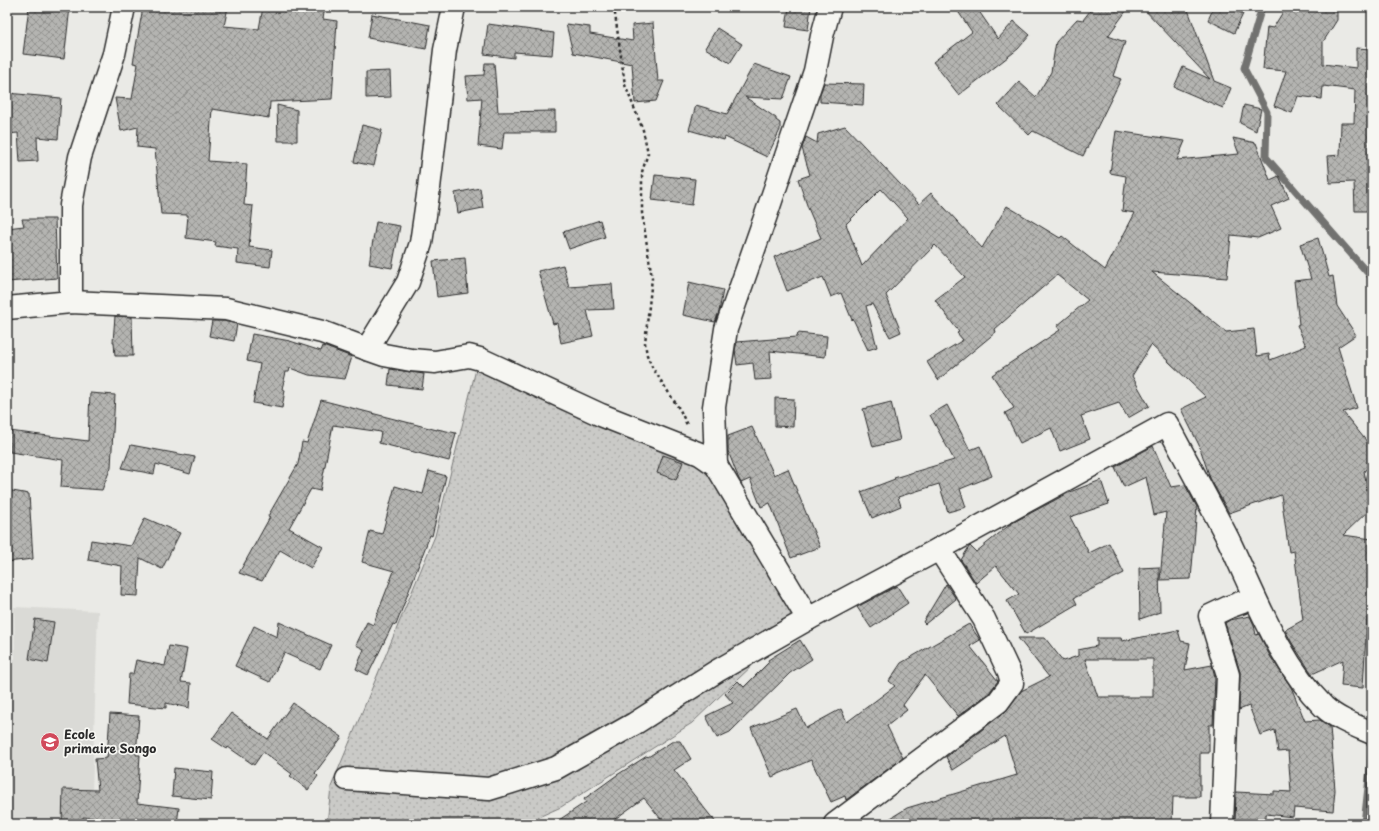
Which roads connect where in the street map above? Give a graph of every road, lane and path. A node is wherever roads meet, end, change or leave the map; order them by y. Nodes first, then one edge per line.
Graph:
1 (124, 7) edge
2 (454, 7) edge
3 (614, 7) edge
4 (830, 7) edge
5 (72, 302) junction
6 (7, 308) edge
7 (367, 349) junction
8 (708, 459) junction
9 (939, 549) junction
10 (1254, 598) junction
11 (808, 619) junction
12 (1372, 733) edge
13 (347, 779) dead end
14 (835, 824) edge
15 (1222, 824) edge

1 - 5 street
2 - 7 street
3 - 8 path
4 - 8 street
5 - 6 street
5 - 7 street
7 - 8 street
8 - 11 street
9 - 10 street
9 - 11 street
9 - 14 street
10 - 12 street
10 - 15 street
11 - 13 street

